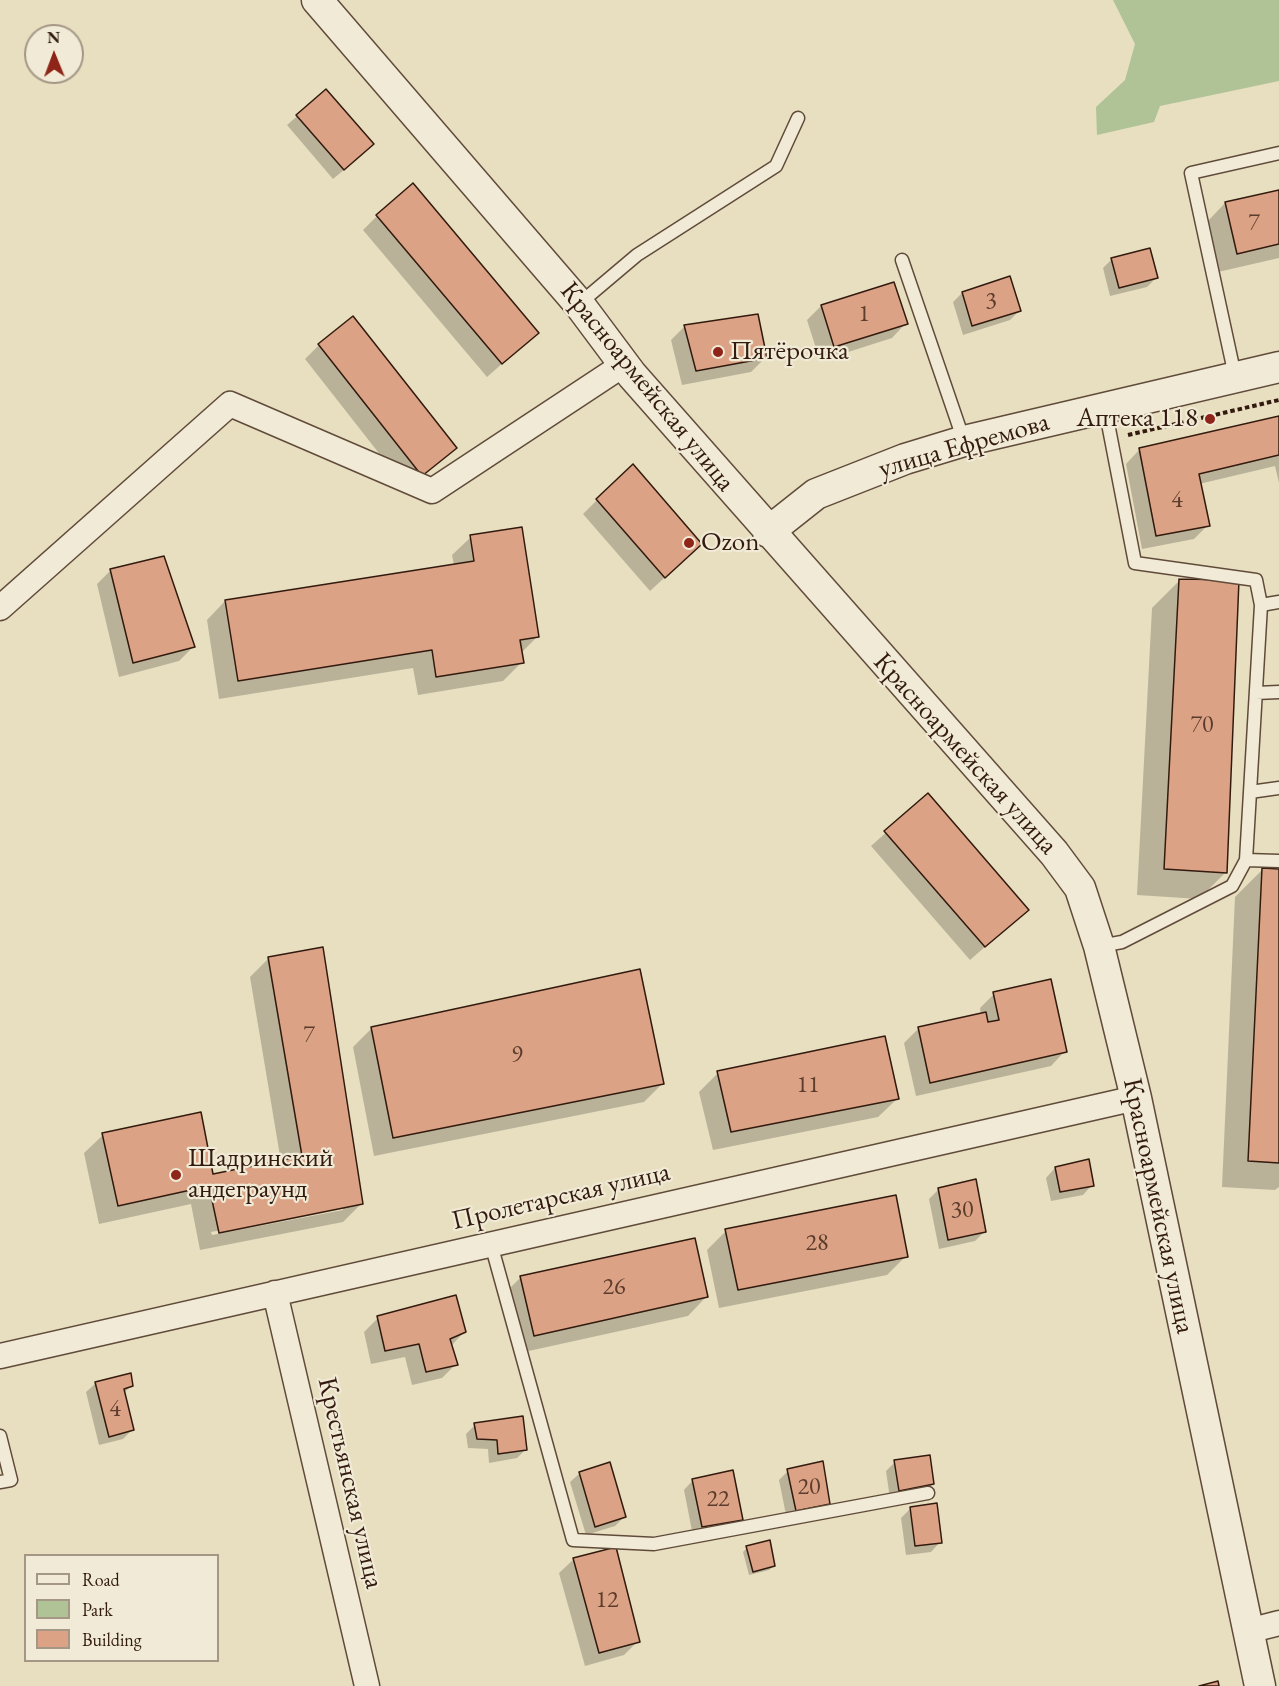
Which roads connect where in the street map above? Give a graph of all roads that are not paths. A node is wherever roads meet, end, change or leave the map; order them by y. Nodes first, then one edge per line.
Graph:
1 (317, 0) edge
2 (798, 118) dead end
3 (1279, 153) edge
4 (902, 260) dead end
5 (579, 304) junction
6 (623, 365) junction
7 (1279, 367) edge
8 (1236, 377) junction
9 (1105, 408) junction
10 (964, 441) junction
11 (768, 532) junction
12 (1279, 602) edge
13 (1261, 605) junction
14 (0, 608) edge
15 (1279, 692) edge
16 (1256, 693) junction
17 (1279, 788) edge
18 (1250, 792) junction
19 (1246, 860) junction
20 (1279, 861) edge
21 (1098, 946) junction
22 (1136, 1098) junction
23 (491, 1244) junction
24 (275, 1293) junction
25 (0, 1356) edge
26 (0, 1436) edge
27 (0, 1482) edge
28 (928, 1493) dead end
29 (1279, 1623) edge
30 (1248, 1630) junction
31 (367, 1686) edge
32 (1260, 1686) edge

1 - 5 street, Красноармейская улица
2 - 5 lane
3 - 8 lane
4 - 10 lane
5 - 6 street, Красноармейская улица
6 - 11 street, Красноармейская улица
6 - 14 street
7 - 8 street, улица Ефремова
8 - 9 street, улица Ефремова
9 - 10 street, улица Ефремова
9 - 13 lane
10 - 11 street, улица Ефремова
11 - 21 street, Красноармейская улица
12 - 13 lane
13 - 16 lane
15 - 16 lane
16 - 18 lane
17 - 18 lane
18 - 19 lane
19 - 20 lane
19 - 21 lane
21 - 22 street, Красноармейская улица
22 - 23 street, Пролетарская улица
22 - 30 street, Красноармейская улица
23 - 24 street, Пролетарская улица
23 - 28 lane
24 - 25 street, Пролетарская улица
24 - 31 street, Крестьянская улица
26 - 27 lane
29 - 30 street
30 - 32 street, Красноармейская улица

